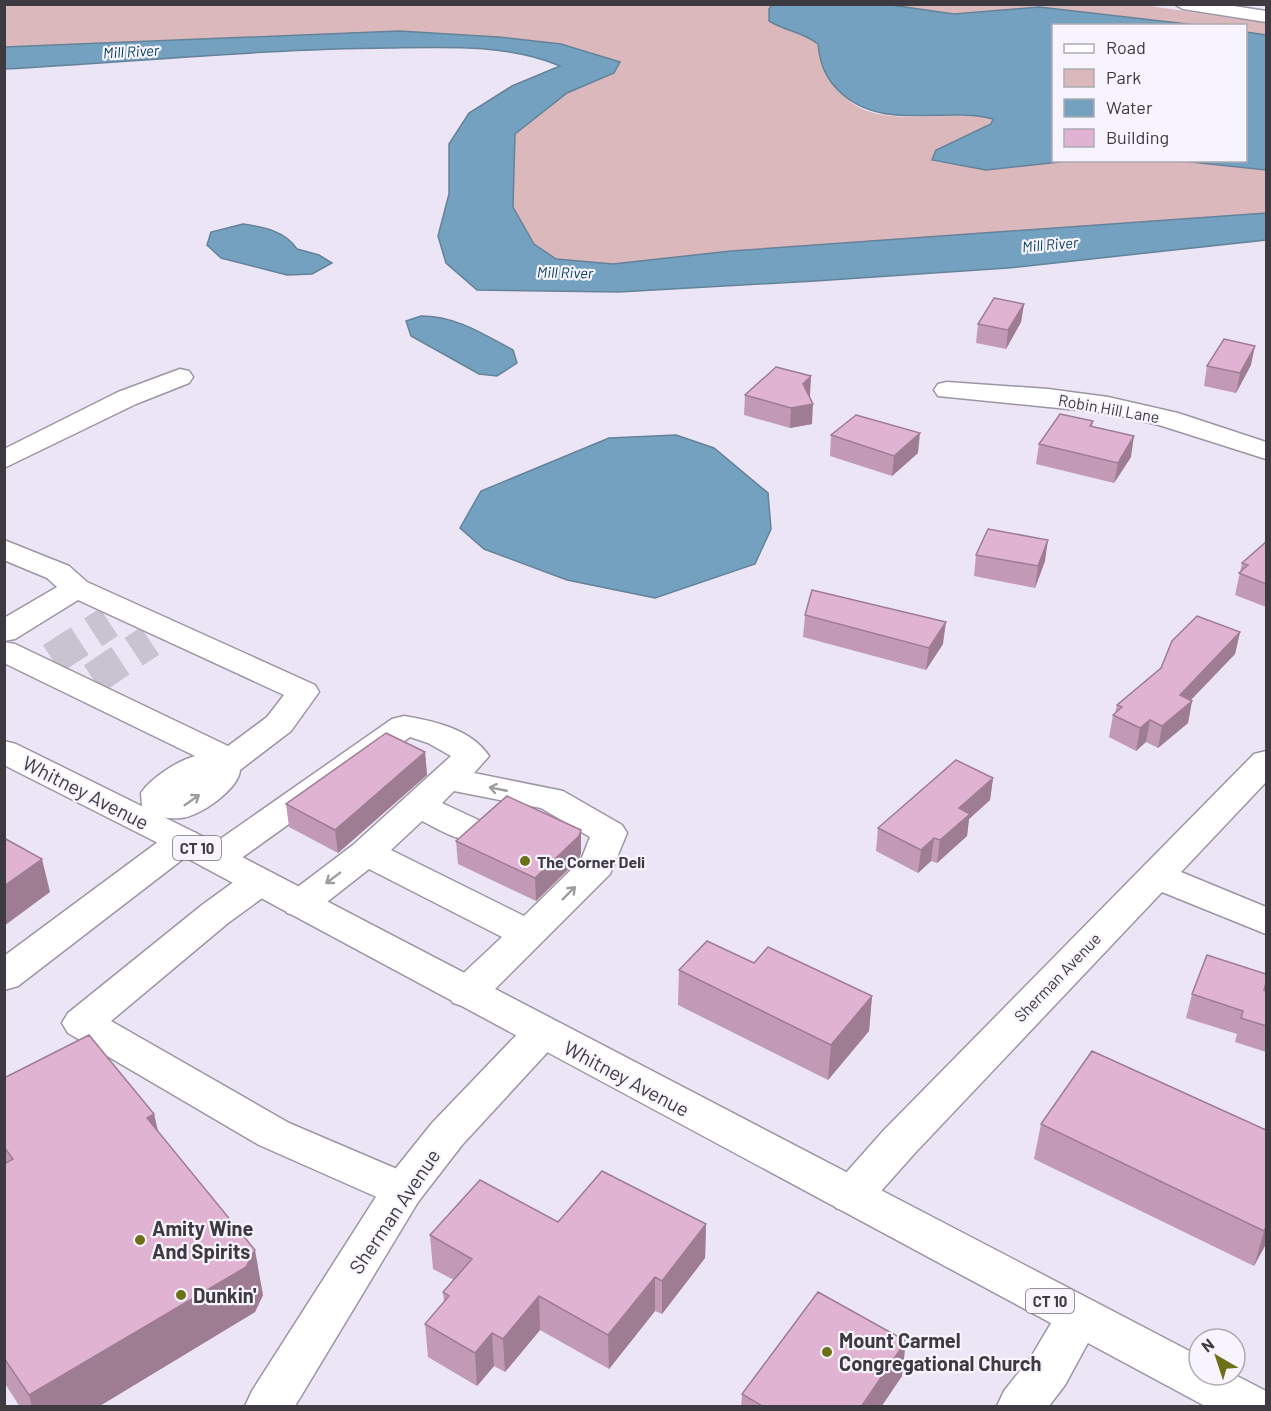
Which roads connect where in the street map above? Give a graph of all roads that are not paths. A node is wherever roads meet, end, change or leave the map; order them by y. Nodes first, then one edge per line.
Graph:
1 (1183, 4) edge
2 (1266, 17) edge
3 (180, 377) dead end
4 (947, 390) dead end
5 (1266, 452) edge
6 (4, 460) edge
7 (4, 549) edge
8 (76, 588) junction
9 (4, 632) edge
10 (4, 651) edge
11 (4, 751) edge
12 (1266, 762) edge
13 (226, 763) junction
14 (448, 779) junction
15 (418, 805) junction
16 (151, 813) junction
17 (472, 831) edge
18 (183, 841) junction
19 (366, 854) junction
20 (216, 859) junction
21 (1155, 875) junction
22 (259, 882) junction
23 (300, 903) junction
24 (1266, 921) edge
25 (528, 934) junction
26 (4, 976) edge
27 (467, 993) junction
28 (542, 1033) junction
29 (403, 1190) junction
30 (851, 1196) junction
31 (1079, 1317) junction
32 (270, 1406) edge
33 (1021, 1407) edge
34 (1249, 1407) edge

1 - 2 main road
3 - 6 main road
4 - 5 main road, Robin Hill Lane
7 - 8 main road
8 - 9 main road
8 - 13 main road
10 - 13 main road
11 - 16 main road, Whitney Avenue / CT 10
12 - 21 main road, Sherman Avenue
13 - 16 main road
14 - 15 main road
14 - 20 main road
25 -> 14 main road
15 - 17 main road
15 - 19 main road
16 - 18 main road, Whitney Avenue / CT 10
18 - 20 main road, Whitney Avenue / CT 10
18 - 26 main road
19 -> 23 main road
19 - 25 main road
20 - 22 main road, Whitney Avenue / CT 10
21 - 24 main road
21 - 30 main road, Sherman Avenue
22 - 23 main road, Whitney Avenue / CT 10
22 - 29 main road
23 - 27 main road, Whitney Avenue / CT 10
25 - 27 main road
27 - 28 main road, Whitney Avenue / CT 10
28 - 29 main road, Sherman Avenue
28 - 30 main road, Whitney Avenue / CT 10
29 - 32 main road, Sherman Avenue
30 - 31 main road, Whitney Avenue / CT 10
31 - 33 main road
31 - 34 main road, Whitney Avenue / CT 10

